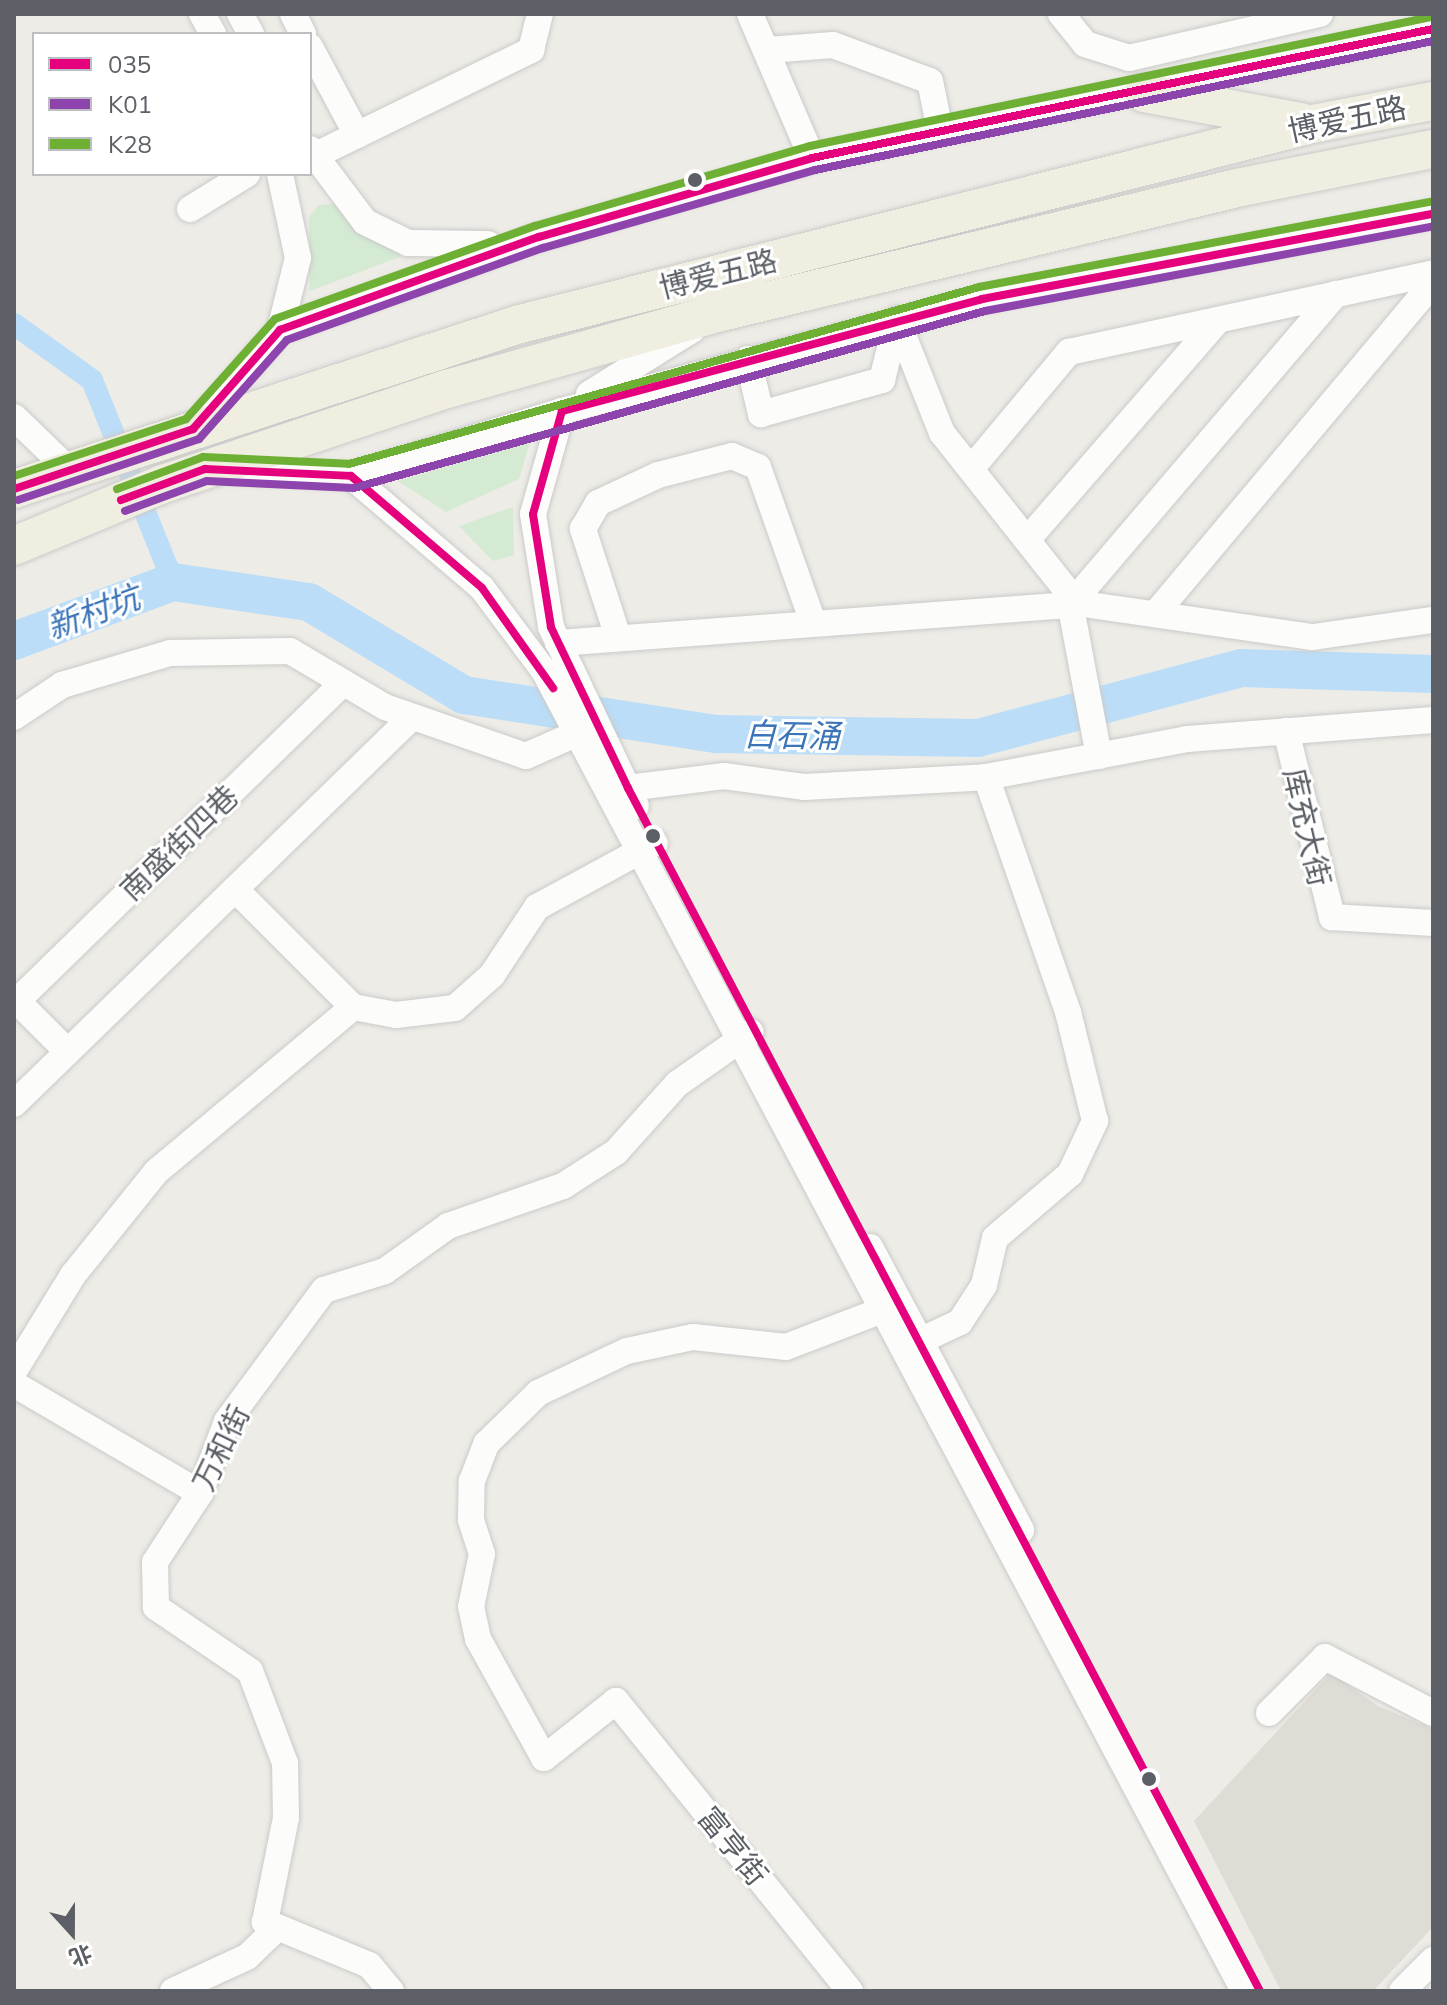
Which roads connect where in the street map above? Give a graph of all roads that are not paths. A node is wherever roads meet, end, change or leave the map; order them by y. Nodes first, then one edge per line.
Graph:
1 (202, 14) edge
2 (240, 14) edge
3 (293, 14) edge
4 (540, 14) edge
5 (750, 14) edge
6 (1061, 14) edge
7 (1320, 14) edge
8 (1433, 29) edge
9 (212, 32) edge
10 (250, 32) edge
11 (302, 32) edge
12 (768, 50) junction
13 (312, 51) edge
14 (1144, 93) junction
15 (1433, 101) edge
16 (1312, 124) junction
17 (940, 130) junction
18 (357, 135) junction
19 (1433, 149) edge
20 (312, 152) edge
21 (812, 158) junction
22 (244, 176) edge
23 (280, 176) edge
24 (190, 209) dead end
25 (1433, 214) edge
26 (539, 237) junction
27 (1433, 273) edge
28 (1433, 283) edge
29 (1336, 294) junction
30 (721, 312) junction
31 (897, 320) junction
32 (1218, 320) junction
33 (280, 330) junction
34 (748, 359) junction
35 (562, 411) junction
36 (14, 417) edge
37 (193, 429) junction
38 (86, 466) junction
39 (205, 469) junction
40 (971, 469) junction
41 (351, 476) junction
42 (14, 489) edge
43 (1027, 540) junction
44 (14, 546) edge
45 (1071, 604) junction
46 (1156, 613) junction
47 (1433, 620) edge
48 (813, 622) junction
49 (618, 637) junction
50 (563, 652) junction
51 (343, 683) junction
52 (14, 717) edge
53 (412, 717) junction
54 (1433, 720) edge
55 (1286, 731) junction
56 (1097, 743) junction
57 (592, 746) junction
58 (986, 777) junction
59 (628, 788) junction
60 (649, 847) junction
61 (235, 889) junction
62 (1433, 923) edge
63 (15, 1001) edge
64 (353, 1007) junction
65 (746, 1036) junction
66 (68, 1052) junction
67 (14, 1104) edge
68 (892, 1306) junction
69 (922, 1340) junction
70 (14, 1371) edge
71 (14, 1384) edge
72 (200, 1493) junction
73 (1269, 1713) dead end
74 (1433, 1713) edge
75 (277, 1928) junction
76 (1433, 1960) edge
77 (173, 1991) edge
78 (391, 1991) edge
79 (850, 1991) edge
80 (1244, 1991) edge
81 (1260, 1991) edge
82 (1402, 1991) edge

1 - 9 street
2 - 10 street
3 - 11 street
4 - 18 street
5 - 12 street
6 - 7 street
8 - 14 street
12 - 17 street
12 - 21 street
13 - 18 street
14 - 16 highway
14 - 17 street
15 - 16 highway, 博爱五路
16 - 37 highway, 博爱五路
17 - 21 street
18 - 20 street
19 - 30 highway, 博爱五路
20 - 26 street
21 - 26 street
22 - 24 street
23 - 33 street
25 - 31 street, 博爱五路
26 - 33 street
27 - 29 street
28 - 46 street
29 - 32 street
29 - 45 street
30 - 35 street
30 - 39 highway, 博爱五路
31 - 34 street, 博爱五路
31 - 34 street
31 - 40 street
32 - 40 street
32 - 43 street
33 - 37 street
34 - 35 street, 博爱五路
35 - 41 street, 博爱五路
35 - 50 street
36 - 38 street
37 - 38 highway, 博爱五路
38 - 42 highway, 博爱五路
39 - 41 street, 博爱五路
39 - 44 highway, 博爱五路
40 - 43 street
41 - 57 street
43 - 45 street
45 - 46 street
45 - 48 street
45 - 56 street
46 - 47 street
48 - 49 street
48 - 49 street
49 - 50 street
50 - 57 street
51 - 52 street
51 - 53 street
51 - 63 street, 南盛街四巷
53 - 57 street
53 - 61 street
54 - 55 street
55 - 56 street
55 - 62 street, 库充大街
56 - 58 street
57 - 59 street
57 - 60 street
58 - 59 street
58 - 69 street
59 - 60 street
60 - 64 street
60 - 65 street
61 - 64 street
61 - 66 street
63 - 66 street
64 - 70 street
65 - 68 street
65 - 72 street, 万和街
66 - 67 street
68 - 69 street
68 - 79 street, 富亨街
68 - 80 street
69 - 81 street
71 - 72 street
72 - 75 street, 万和街
73 - 74 street
75 - 77 street
75 - 78 street
76 - 82 street

